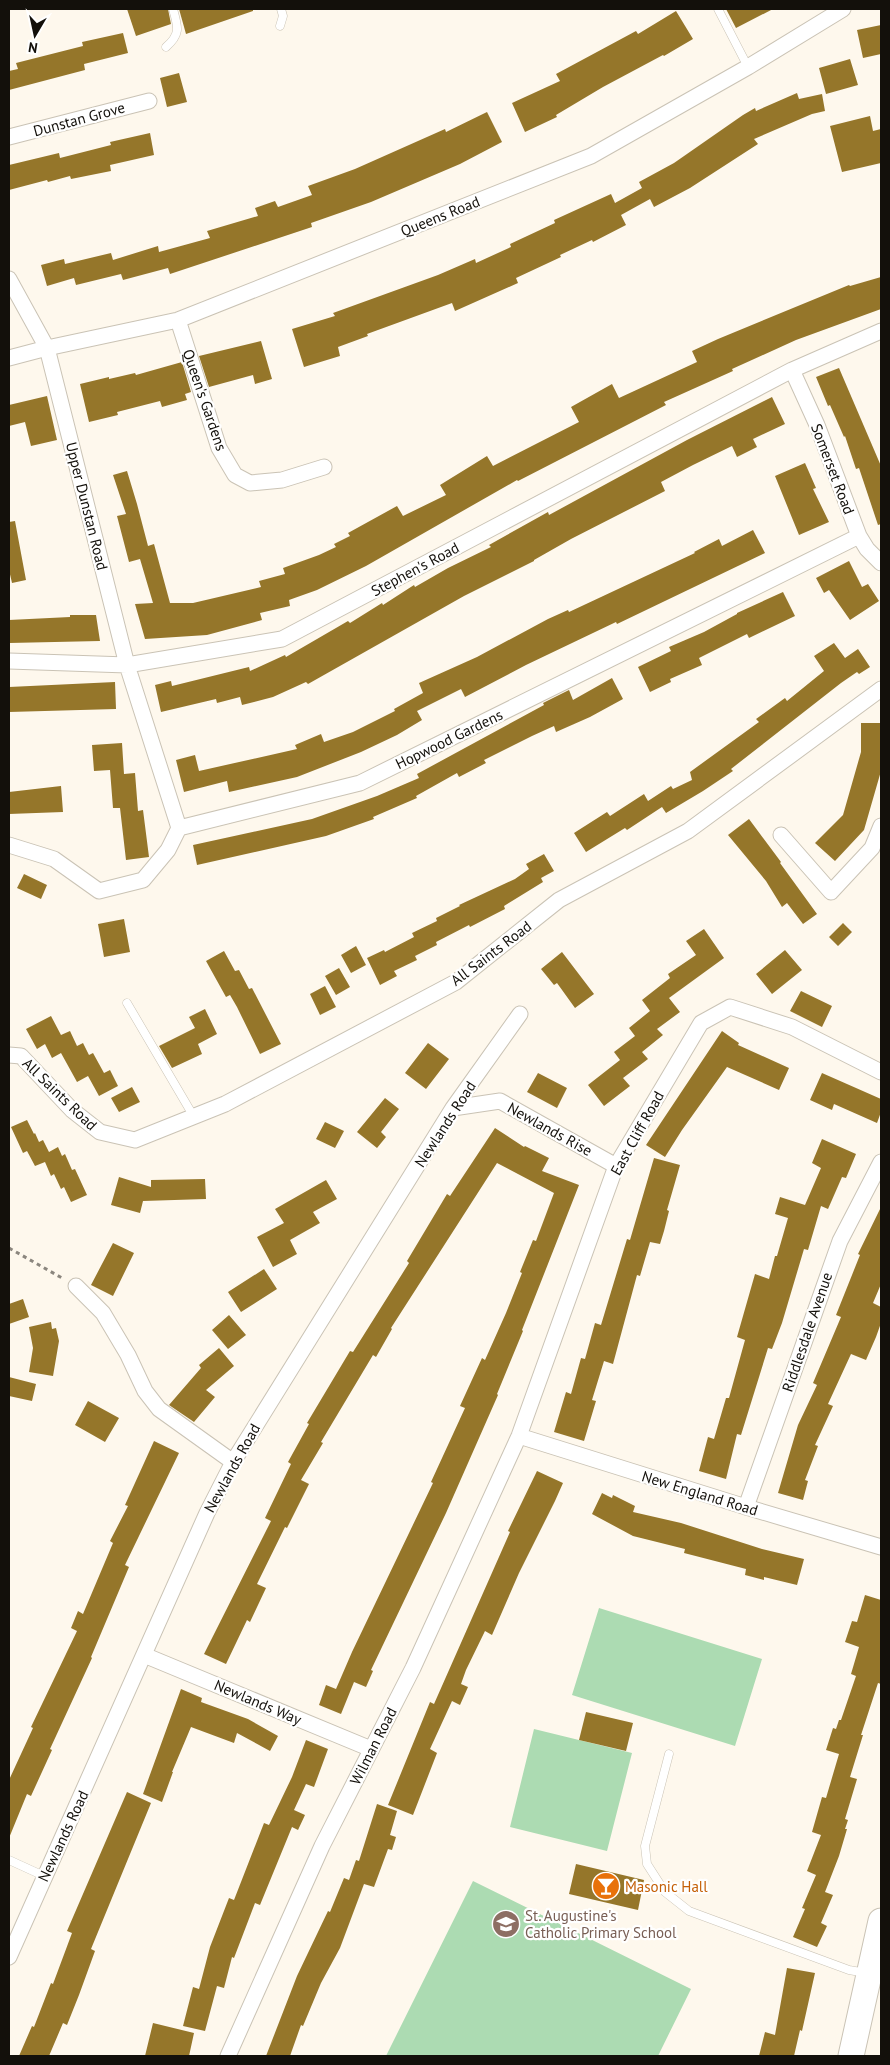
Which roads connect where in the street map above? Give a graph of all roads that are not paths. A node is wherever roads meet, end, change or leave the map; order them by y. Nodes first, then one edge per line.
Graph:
1 (173, 9) edge
2 (281, 9) edge
3 (718, 9) edge
4 (843, 9) edge
5 (280, 26) dead end
6 (166, 47) dead end
7 (748, 67) junction
8 (149, 101) dead end
9 (9, 137) edge
10 (9, 278) edge
11 (178, 320) junction
12 (881, 331) edge
13 (47, 348) junction
14 (9, 358) edge
15 (792, 370) junction
16 (324, 467) dead end
17 (859, 536) junction
18 (881, 563) edge
19 (9, 661) edge
20 (127, 665) junction
21 (881, 689) edge
22 (881, 826) edge
23 (179, 828) junction
24 (781, 835) dead end
25 (9, 845) edge
26 (128, 1003) dead end
27 (520, 1014) dead end
28 (9, 1055) edge
29 (881, 1072) edge
30 (453, 1108) junction
31 (194, 1117) junction
32 (881, 1162) edge
33 (616, 1166) junction
34 (76, 1286) road end
35 (519, 1436) junction
36 (233, 1462) junction
37 (746, 1507) junction
38 (881, 1547) edge
39 (144, 1655) junction
40 (371, 1749) junction
41 (668, 1754) dead end
42 (9, 1860) edge
43 (44, 1876) junction
44 (881, 1921) edge
45 (9, 1957) edge
46 (870, 1974) junction
47 (228, 2056) edge
48 (851, 2056) edge

1 - 6 lane
2 - 5 lane
3 - 7 lane
4 - 7 street, Queens Road
7 - 11 street, Queens Road
8 - 9 street, Dunstan Grove
10 - 13 street, Upper Dunstan Road
11 - 13 street, Queens Road
11 - 16 street, Queen's Gardens
12 - 15 street, Stephen's Road
13 - 14 street, Queens Road
13 - 20 street, Upper Dunstan Road
15 - 17 street, Somerset Road
15 - 20 street, Stephen's Road
17 - 18 street, Somerset Road
17 - 23 street, Hopwood Gardens
19 - 20 street, Stephen's Road
20 - 23 street
21 - 31 street, All Saints Road
22 - 24 street
23 - 25 street
26 - 31 lane
27 - 30 street, Newlands Road
28 - 31 street, All Saints Road
29 - 33 street, East Cliff Road
30 - 33 street, Newlands Rise
30 - 36 street, Newlands Road
32 - 37 street, Riddlesdale Avenue
33 - 35 street, East Cliff Road
34 - 36 street
35 - 37 street, New England Road
35 - 40 street, Wilman Road
36 - 39 street, Newlands Road
37 - 38 street, New England Road
39 - 40 street, Newlands Way
39 - 43 street, Newlands Road
40 - 47 street, Wilman Road
41 - 46 lane
42 - 43 lane
43 - 45 street, Newlands Road
44 - 46 highway
46 - 48 highway

